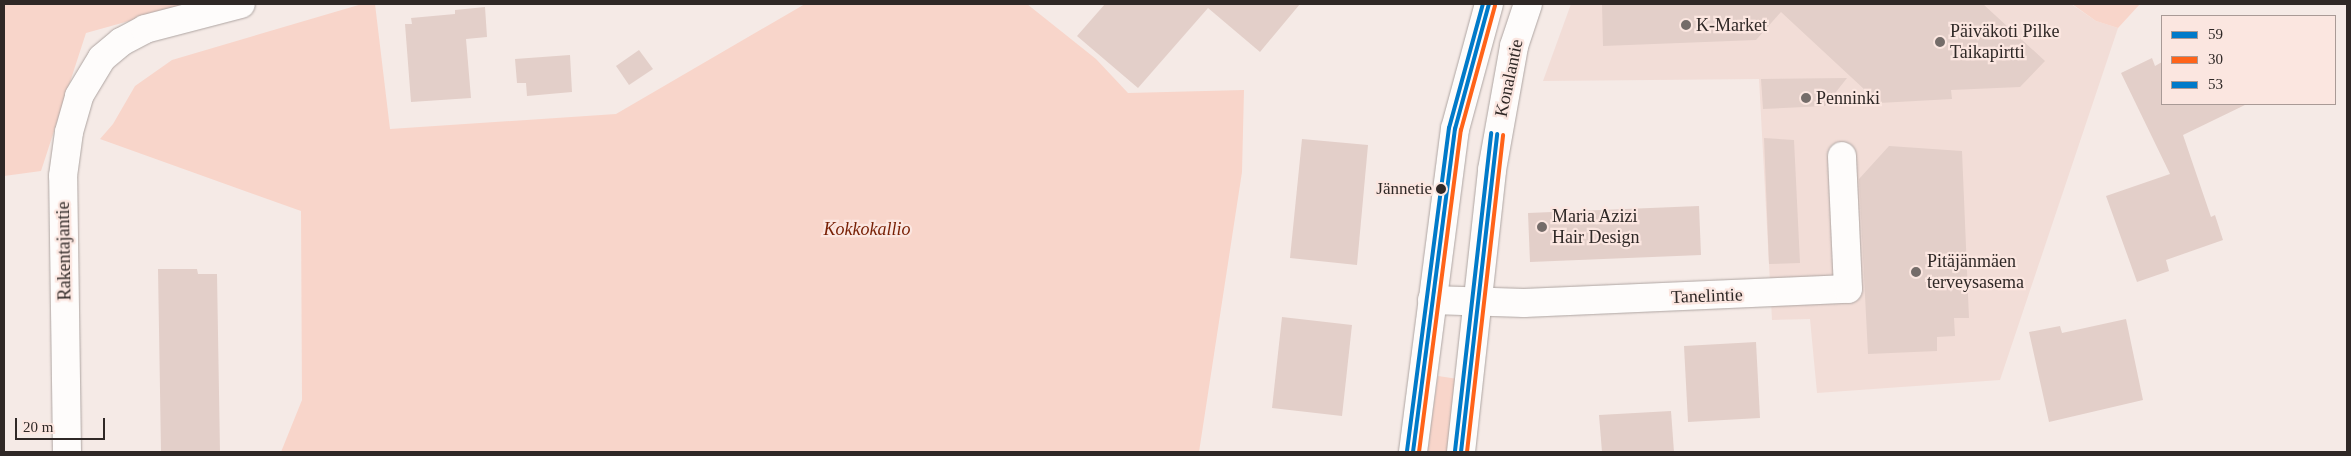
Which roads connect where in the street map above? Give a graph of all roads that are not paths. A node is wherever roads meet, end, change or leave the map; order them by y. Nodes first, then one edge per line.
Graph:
1 (241, 4) edge
2 (1488, 4) edge
3 (1528, 4) edge
4 (1842, 156) dead end
5 (1432, 300) junction
6 (1478, 304) junction
7 (67, 452) edge
8 (1413, 452) edge
9 (1461, 452) edge

1 - 7 street, Rakentajantie
2 - 5 street
3 - 6 street, Konalantie
4 - 6 street, Tanelintie
5 - 6 street, Tanelintie
5 - 8 street
6 - 9 street, Konalantie

